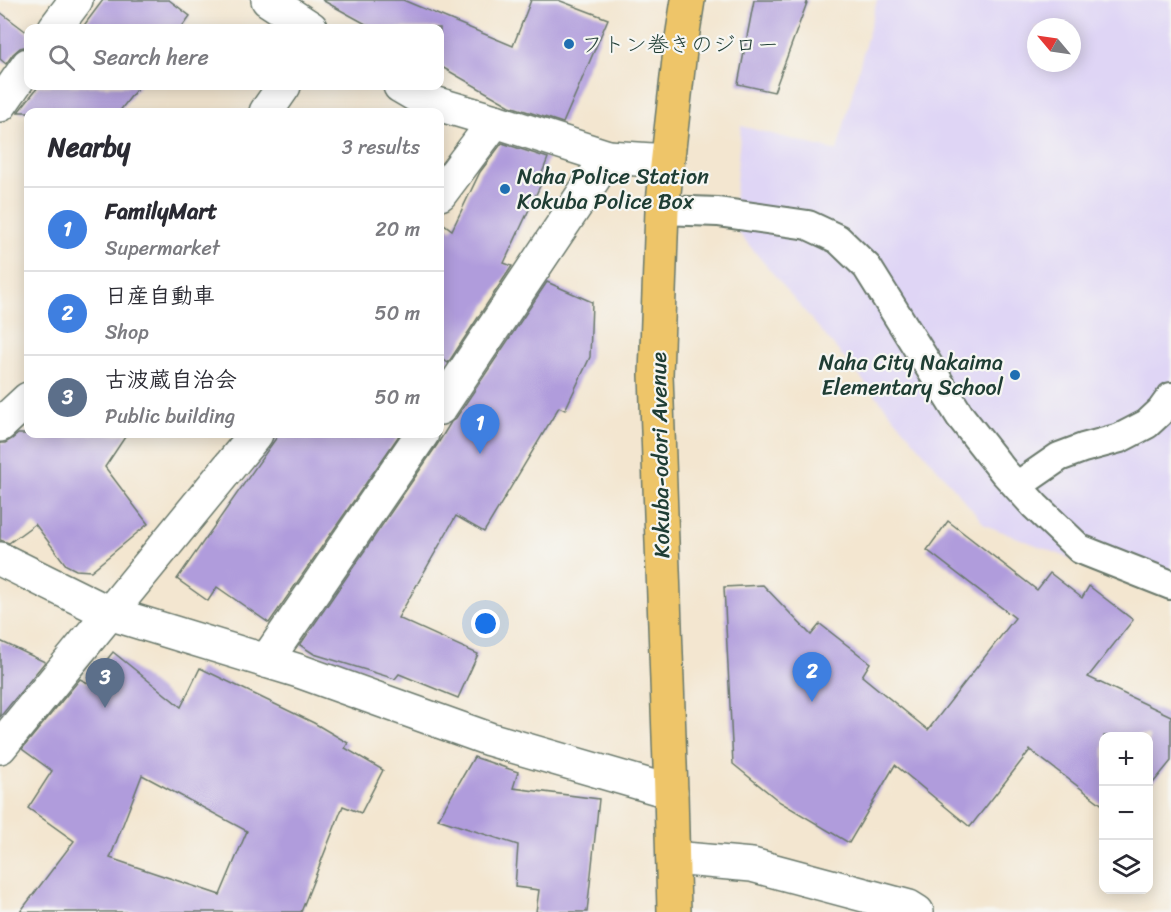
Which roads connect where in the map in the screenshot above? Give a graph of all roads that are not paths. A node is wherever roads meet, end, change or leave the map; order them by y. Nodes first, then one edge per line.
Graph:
1 (76, 0) edge
2 (268, 0) edge
3 (688, 0) edge
4 (58, 24) edge
5 (305, 24) edge
6 (24, 71) edge
7 (281, 90) edge
8 (407, 90) edge
9 (0, 105) edge
10 (269, 108) edge
11 (495, 121) junction
12 (608, 157) junction
13 (667, 161) junction
14 (444, 189) edge
15 (662, 210) junction
16 (1171, 397) edge
17 (444, 402) edge
18 (24, 403) edge
19 (0, 425) edge
20 (253, 438) edge
21 (419, 438) edge
22 (1017, 486) junction
23 (0, 559) edge
24 (1171, 585) edge
25 (109, 613) junction
26 (266, 661) junction
27 (0, 747) edge
28 (671, 792) junction
29 (673, 858) junction
30 (674, 912) edge
31 (916, 912) edge

1 - 4 street
2 - 5 street
3 - 13 highway, Kokuba-odori Avenue
6 - 9 street
7 - 10 street
8 - 11 street
11 - 12 street
11 - 14 street
12 - 13 street
12 - 17 street
13 - 15 highway, Kokuba-odori Avenue
15 - 22 lane
15 - 28 highway, Kokuba-odori Avenue
16 - 22 lane
18 - 19 street
20 - 25 street
21 - 26 street
22 - 24 lane
23 - 25 street
25 - 26 street
25 - 27 street
26 - 28 street
28 - 29 highway, Kokuba-odori Avenue
29 - 30 highway, Kokuba-odori Avenue
29 - 31 street

